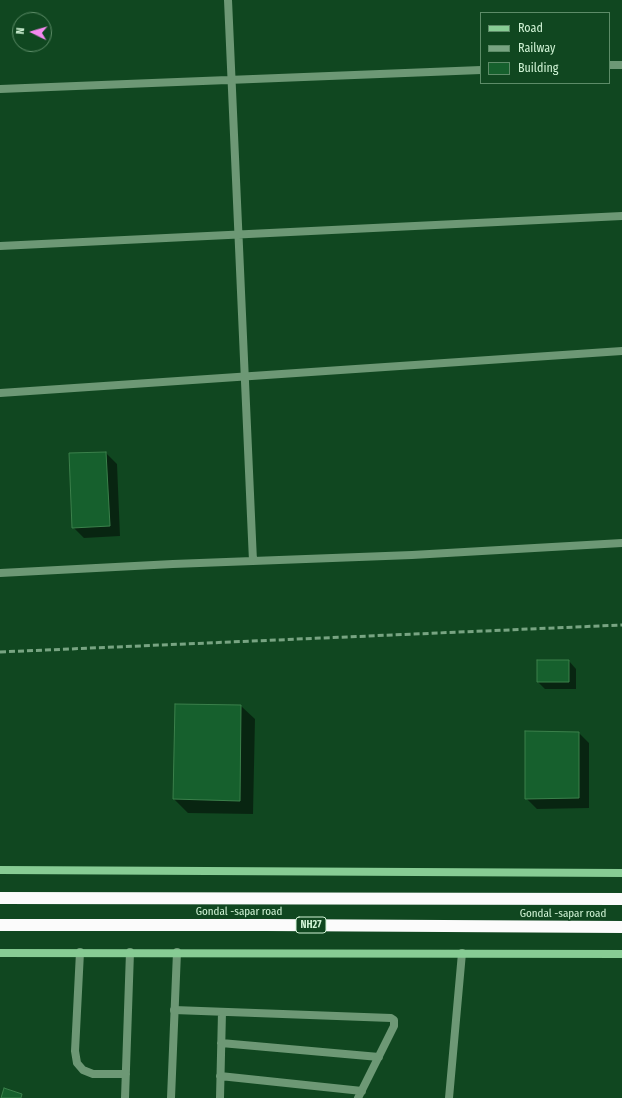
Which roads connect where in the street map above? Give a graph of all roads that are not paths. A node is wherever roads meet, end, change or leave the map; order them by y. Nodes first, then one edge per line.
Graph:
1 (228, 0) edge
2 (610, 65) edge
3 (622, 65) edge
4 (480, 70) edge
5 (231, 79) junction
6 (0, 89) edge
7 (622, 216) edge
8 (238, 234) junction
9 (0, 246) edge
10 (622, 351) edge
11 (245, 376) junction
12 (0, 393) edge
13 (622, 543) edge
14 (253, 561) junction
15 (0, 573) edge
16 (0, 870) edge
17 (622, 873) edge
18 (0, 898) edge
19 (622, 899) edge
20 (0, 925) edge
21 (622, 927) edge
22 (80, 952) junction
23 (130, 952) junction
24 (177, 952) junction
25 (0, 953) edge
26 (462, 953) junction
27 (622, 954) edge
28 (174, 1010) junction
29 (222, 1012) junction
30 (221, 1043) junction
31 (379, 1057) junction
32 (126, 1074) junction
33 (220, 1076) junction
34 (360, 1094) edge
35 (125, 1098) edge
36 (171, 1098) edge
37 (220, 1098) edge
38 (450, 1098) edge

1 - 5 street
2 - 3 street
4 - 5 street
5 - 6 street
5 - 8 street
7 - 8 street
8 - 9 street
8 - 11 street
10 - 11 street
11 - 12 street
11 - 14 street
13 - 14 street
14 - 15 street
16 - 17 street
18 - 19 highway
20 - 21 highway, Gondal -sapar road / NH27
22 - 23 street
22 - 25 street
22 - 32 street
23 - 24 street
23 - 32 street
24 - 26 street
24 - 28 street
26 - 27 street
26 - 38 street
28 - 29 street
28 - 36 street
29 - 30 street
29 - 31 street
30 - 31 street
30 - 33 street
31 - 34 street
32 - 35 street
33 - 34 street
33 - 37 street

